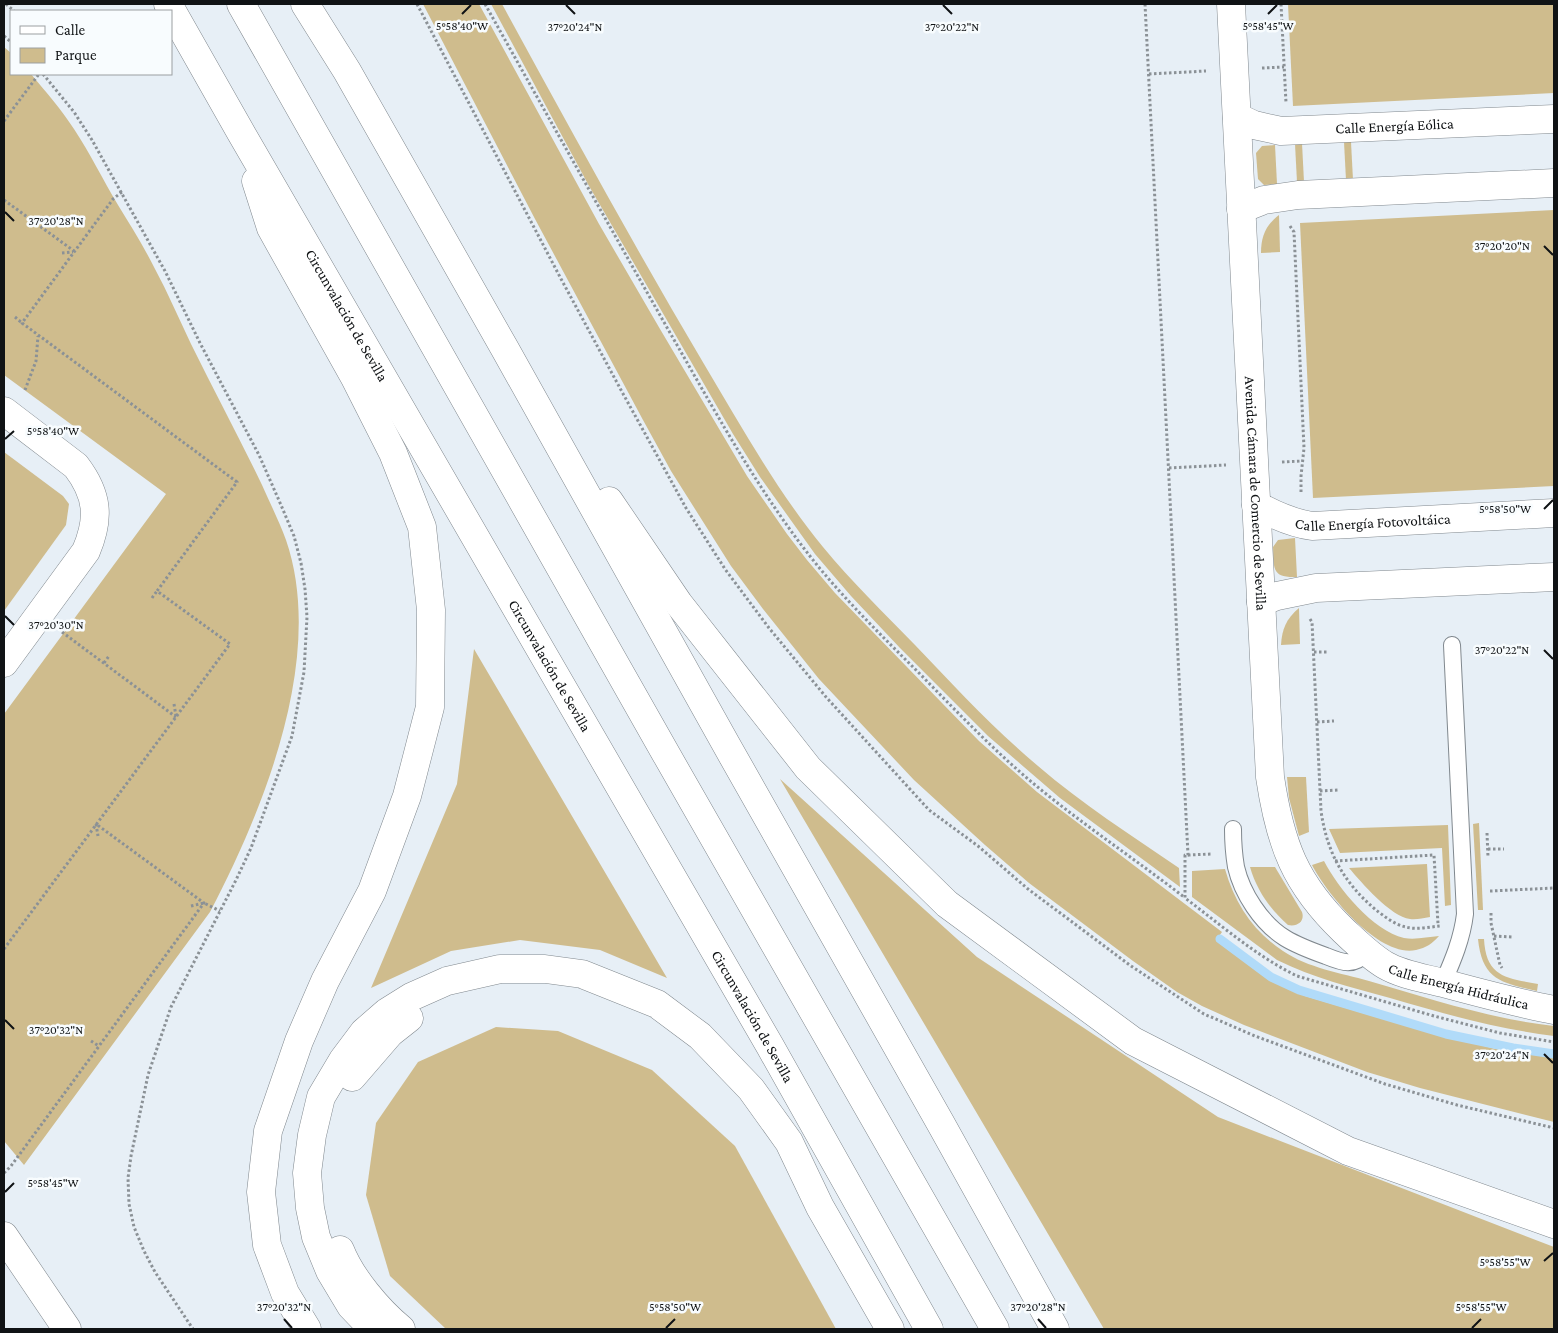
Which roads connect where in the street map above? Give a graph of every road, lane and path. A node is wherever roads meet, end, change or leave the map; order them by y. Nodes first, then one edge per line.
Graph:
1 (241, 4) edge
2 (305, 4) edge
3 (417, 4) edge
4 (485, 4) edge
5 (1145, 4) edge
6 (1231, 4) edge
7 (1281, 4) edge
8 (172, 11) edge
9 (1258, 68) dead end
10 (1284, 68) junction
11 (1205, 71) dead end
12 (1149, 74) junction
13 (38, 75) edge
14 (44, 75) edge
15 (1286, 107) dead end
16 (1237, 117) junction
17 (1554, 119) edge
18 (4, 121) edge
19 (240, 131) junction
20 (1554, 183) edge
21 (122, 192) junction
22 (4, 200) edge
23 (1241, 209) junction
24 (1288, 223) dead end
25 (74, 252) junction
26 (62, 253) dead end
27 (15, 318) dead end
28 (22, 322) junction
29 (38, 335) junction
30 (505, 349) junction
31 (8, 415) edge
32 (1302, 461) junction
33 (1279, 462) dead end
34 (1226, 465) dead end
35 (1169, 468) junction
36 (1302, 498) dead end
37 (1256, 505) junction
38 (1554, 513) edge
39 (1554, 576) edge
40 (157, 591) junction
41 (152, 598) dead end
42 (1261, 602) junction
43 (39, 615) junction
44 (1309, 616) dead end
45 (1452, 645) dead end
46 (1314, 652) junction
47 (1328, 652) dead end
48 (109, 656) dead end
49 (4, 663) edge
50 (104, 663) junction
51 (174, 704) dead end
52 (176, 716) junction
53 (1334, 721) dead end
54 (1317, 722) junction
55 (1338, 790) dead end
56 (1320, 791) junction
57 (96, 824) junction
58 (1232, 829) dead end
59 (98, 836) dead end
60 (1504, 849) dead end
61 (1488, 850) dead end
62 (1215, 854) dead end
63 (1188, 855) junction
64 (1335, 861) junction
65 (1185, 870) dead end
66 (1554, 888) edge
67 (1490, 891) dead end
68 (1185, 898) dead end
69 (204, 903) junction
70 (191, 906) dead end
71 (1491, 909) dead end
72 (220, 911) junction
73 (1438, 926) dead end
74 (1430, 927) dead end
75 (1494, 936) junction
76 (1512, 937) dead end
77 (4, 949) edge
78 (1367, 952) junction
79 (1507, 971) dead end
80 (1443, 983) junction
81 (1554, 1010) edge
82 (91, 1041) dead end
83 (99, 1046) junction
84 (941, 1124) junction
85 (1554, 1128) edge
86 (4, 1173) edge
87 (820, 1207) junction
88 (1554, 1224) edge
89 (4, 1236) edge
90 (67, 1329) edge
91 (193, 1329) edge
92 (307, 1329) edge
93 (373, 1329) edge
94 (401, 1329) edge
95 (890, 1329) edge
96 (929, 1329) edge
97 (995, 1329) edge
98 (1055, 1329) edge
99 (1070, 1329) edge

1 - 97 main road
2 - 30 main road
3 - 85 path
4 - 68 path
5 - 12 path
6 - 16 main road, Avenida Cámara de Comercio de Sevilla
7 - 10 path
8 - 19 main road, Circunvalación de Sevilla
9 - 10 path
10 - 15 path
11 - 12 path
12 - 35 path
13 - 18 path
14 - 21 path
16 - 17 main road, Calle Energía Eólica
16 - 23 main road, Avenida Cámara de Comercio de Sevilla
19 - 92 main road
19 - 96 main road, Circunvalación de Sevilla
20 - 23 main road
21 - 25 path
21 - 72 path
22 - 25 path
23 - 37 main road, Avenida Cámara de Comercio de Sevilla
24 - 32 path
25 - 26 path
25 - 28 path
27 - 28 path
28 - 29 path
29 - 31 path
29 - 40 path
30 - 84 main road
30 - 88 main road
31 - 43 main road
32 - 33 path
32 - 36 path
34 - 35 path
35 - 63 path
37 - 38 main road, Calle Energía Fotovoltáica
37 - 42 main road, Avenida Cámara de Comercio de Sevilla
39 - 42 main road
40 - 41 path
40 - 52 path
42 - 78 main road, Avenida Cámara de Comercio de Sevilla
43 - 49 main road
43 - 50 path
44 - 46 path
45 - 80 lane
46 - 47 path
46 - 54 path
48 - 50 path
50 - 52 path
51 - 52 path
52 - 57 path
53 - 54 path
54 - 56 path
55 - 56 path
56 - 64 path
57 - 59 path
57 - 69 path
57 - 77 path
58 - 78 lane
60 - 61 path
62 - 63 path
63 - 65 path
64 - 73 path
64 - 74 path
66 - 67 path
69 - 70 path
69 - 72 path
69 - 83 path
71 - 75 path
72 - 91 path
75 - 76 path
75 - 79 path
78 - 80 main road, Calle Energía Hidráulica
80 - 81 main road, Calle Energía Hidráulica
82 - 83 path
83 - 86 path
84 - 98 main road
84 - 99 main road
87 - 93 main road
87 - 94 main road
87 - 95 main road
89 - 90 main road

